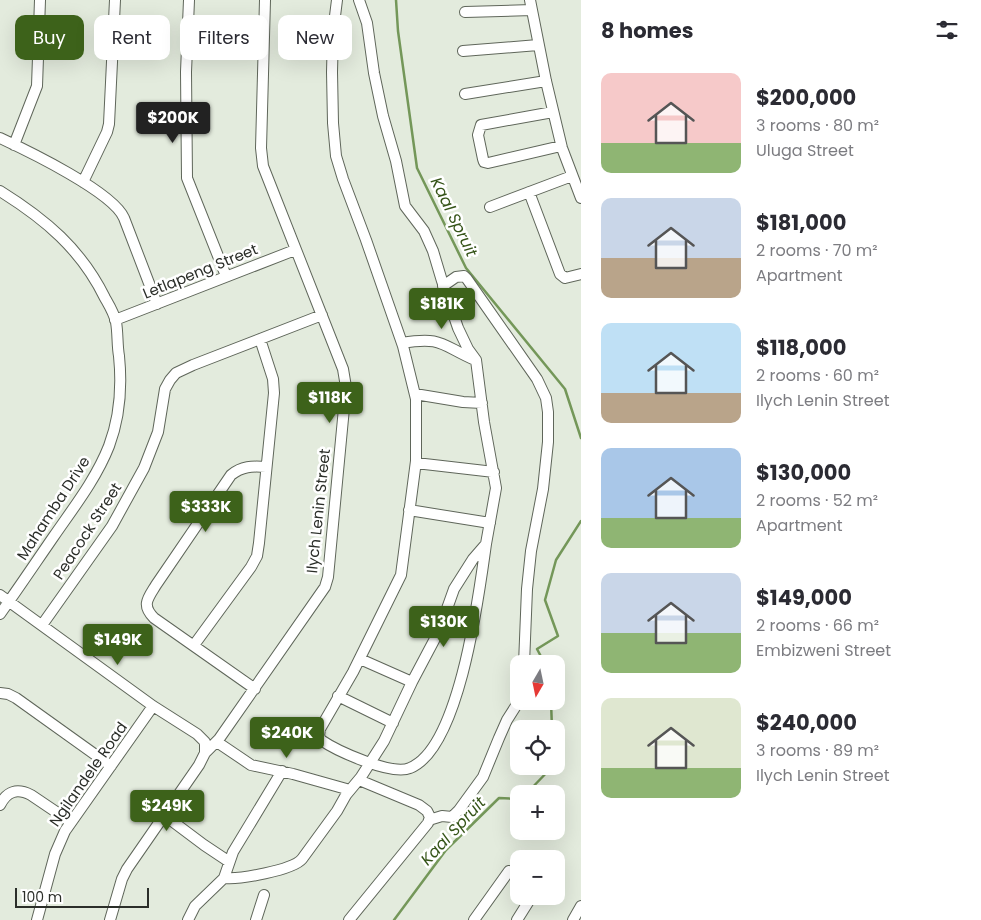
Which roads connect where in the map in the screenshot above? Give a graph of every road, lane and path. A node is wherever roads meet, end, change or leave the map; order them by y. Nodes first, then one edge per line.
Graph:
1 (40, 0) edge
2 (115, 0) edge
3 (189, 0) edge
4 (265, 0) edge
5 (337, 0) edge
6 (359, 0) edge
7 (531, 5) edge
8 (465, 12) dead end
9 (538, 45) junction
10 (463, 51) dead end
11 (546, 81) junction
12 (465, 94) dead end
13 (553, 112) junction
14 (0, 138) edge
15 (14, 145) junction
16 (561, 146) junction
17 (572, 176) junction
18 (83, 182) junction
19 (0, 191) edge
20 (529, 192) junction
21 (581, 198) edge
22 (490, 207) dead end
23 (295, 250) junction
24 (581, 274) edge
25 (226, 276) junction
26 (443, 286) junction
27 (157, 304) junction
28 (322, 315) junction
29 (115, 320) junction
30 (260, 339) junction
31 (402, 343) junction
32 (476, 360) junction
33 (415, 394) junction
34 (482, 403) junction
35 (416, 463) junction
36 (266, 467) junction
37 (494, 472) junction
38 (409, 510) junction
39 (490, 523) junction
40 (486, 544) junction
41 (0, 595) edge
42 (9, 602) junction
43 (0, 614) edge
44 (42, 625) junction
45 (194, 645) junction
46 (524, 655) edge
47 (360, 658) junction
48 (412, 682) junction
49 (255, 689) junction
50 (0, 693) edge
51 (338, 696) junction
52 (154, 706) junction
53 (513, 710) edge
54 (393, 723) junction
55 (217, 742) junction
56 (205, 749) junction
57 (371, 764) junction
58 (111, 766) junction
59 (282, 771) junction
60 (359, 780) junction
61 (350, 790) junction
62 (0, 805) edge
63 (164, 815) junction
64 (429, 820) junction
65 (71, 822) junction
66 (228, 861) junction
67 (509, 871) dead end
68 (224, 878) junction
69 (264, 895) dead end
70 (526, 905) edge
71 (581, 906) edge
72 (37, 920) edge
73 (110, 920) edge
74 (188, 920) edge
75 (256, 920) edge
76 (348, 920) edge
77 (474, 920) edge
78 (517, 920) edge
79 (573, 920) edge

1 - 15 street
2 - 18 street
3 - 25 street
4 - 23 street, Ilych Lenin Street
5 - 31 street
6 - 26 street
7 - 8 street
7 - 9 street
9 - 10 street
9 - 11 street
11 - 12 street
11 - 13 street
13 - 16 street
13 - 16 street
14 - 15 street
15 - 18 street
16 - 17 street
17 - 20 street
17 - 21 street
18 - 27 street
19 - 29 street, Mahamba Drive
20 - 22 street
20 - 24 street
23 - 25 street, Letlapeng Street
23 - 28 street, Ilych Lenin Street
25 - 27 street, Letlapeng Street
26 - 32 street
26 - 46 street
27 - 29 street, Letlapeng Street
28 - 30 street, Peacock Street
28 - 49 street, Ilych Lenin Street
29 - 42 street, Mahamba Drive
30 - 36 street
30 - 44 street, Peacock Street
31 - 32 street
31 - 33 street
32 - 34 street
33 - 34 street
33 - 35 street
34 - 37 street
35 - 37 street
35 - 38 street
36 - 45 street
36 - 45 street
37 - 39 street
38 - 39 street
38 - 47 street
39 - 40 street
40 - 48 street
40 - 57 street
41 - 42 street
42 - 43 street, Mahamba Drive
42 - 44 street
44 - 52 street
45 - 49 street
47 - 48 street
47 - 51 street
48 - 54 street
49 - 55 street, Ilych Lenin Street
50 - 58 street
51 - 54 street
51 - 57 street
52 - 56 street
52 - 58 street, Ngilandele Road
53 - 64 street
54 - 57 street
55 - 56 street, Ilych Lenin Street
55 - 59 street
56 - 63 street, Ilych Lenin Street
57 - 60 street
58 - 65 street, Ngilandele Road
59 - 61 street
59 - 66 street
60 - 61 street
60 - 64 street
61 - 68 street
62 - 65 street
63 - 66 street
63 - 73 street, Ilych Lenin Street
64 - 76 street
65 - 72 street, Ngilandele Road
66 - 68 street
67 - 77 street
68 - 74 street
69 - 75 street
70 - 78 street
71 - 79 street

